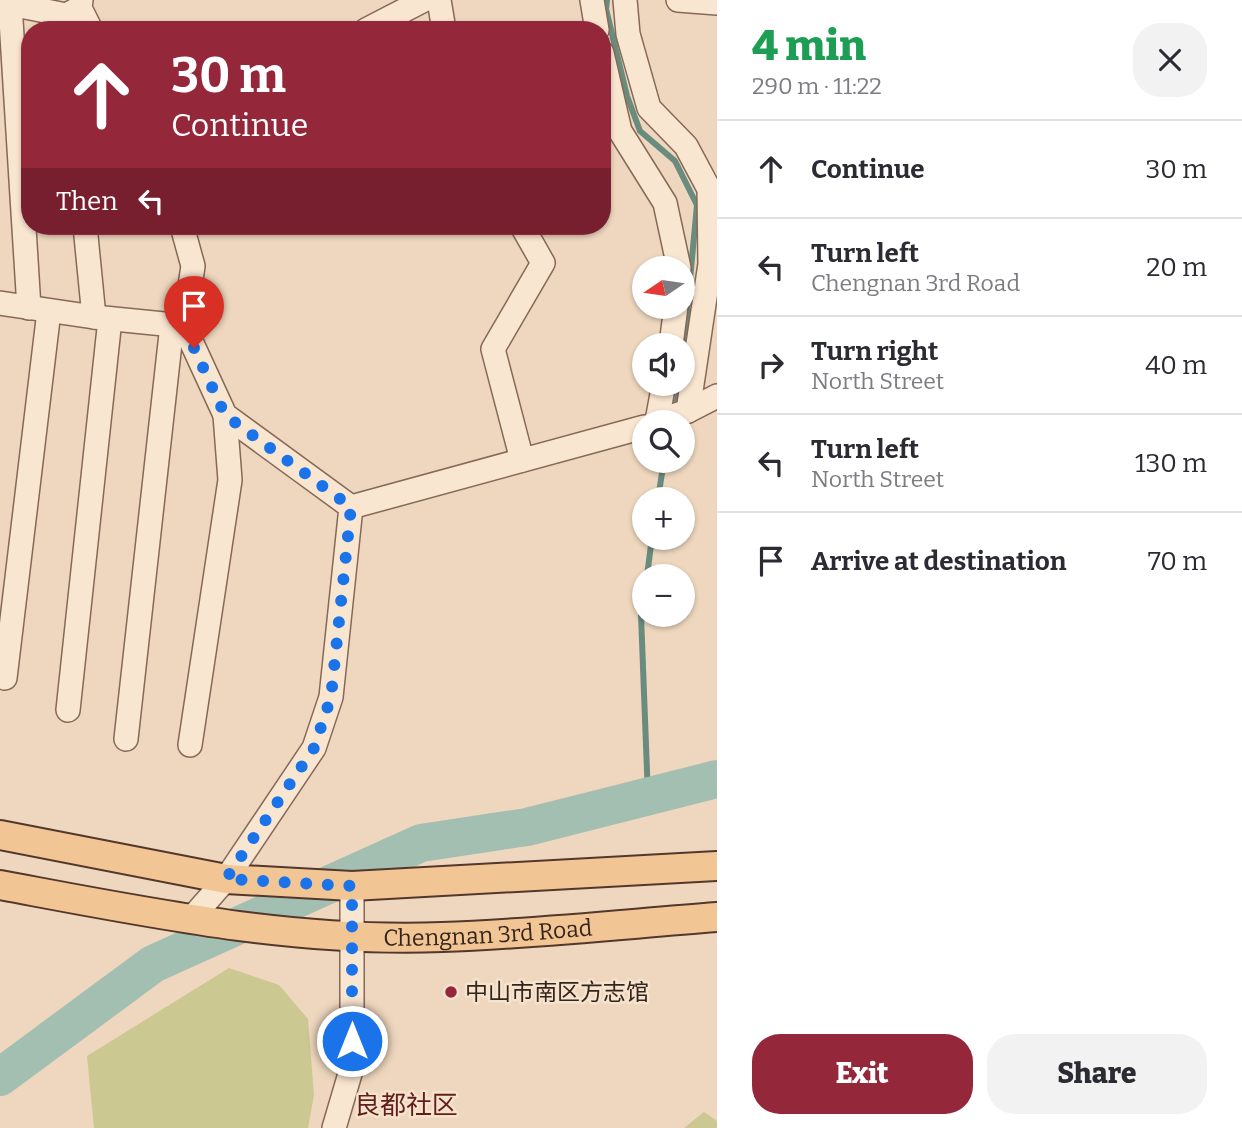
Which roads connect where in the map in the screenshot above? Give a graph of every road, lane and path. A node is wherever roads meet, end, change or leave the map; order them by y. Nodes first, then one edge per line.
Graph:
1 (424, 0) edge
2 (439, 0) edge
3 (592, 0) edge
4 (625, 0) edge
5 (678, 0) edge
6 (5, 3) edge
7 (717, 4) edge
8 (74, 13) edge
9 (383, 21) edge
10 (442, 21) edge
11 (596, 21) edge
12 (611, 92) edge
13 (21, 147) edge
14 (713, 188) edge
15 (31, 235) edge
16 (87, 235) edge
17 (184, 235) edge
18 (528, 235) edge
19 (676, 256) edge
20 (0, 303) edge
21 (39, 309) junction
22 (102, 318) junction
23 (178, 325) junction
24 (717, 396) edge
25 (688, 410) edge
26 (690, 410) edge
27 (225, 415) junction
28 (632, 429) edge
29 (522, 460) junction
30 (351, 507) junction
31 (5, 678) dead end
32 (68, 710) dead end
33 (126, 739) dead end
34 (190, 745) dead end
35 (0, 835) edge
36 (717, 866) edge
37 (226, 879) junction
38 (0, 885) edge
39 (352, 886) junction
40 (717, 916) edge
41 (203, 921) junction
42 (351, 936) junction
43 (334, 1128) edge

1 - 9 street
2 - 10 street
3 - 11 street
4 - 14 street
5 - 7 street
6 - 8 street
6 - 13 street
12 - 19 street
14 - 25 street
15 - 21 street
16 - 22 street
17 - 23 street
18 - 29 street
20 - 21 street
21 - 22 street
21 - 31 street
22 - 23 street
22 - 32 street
23 - 27 street
23 - 33 street
24 - 26 street
27 - 30 street
27 - 34 street
28 - 29 street
29 - 30 street
30 - 37 street
35 - 37 main road
36 - 39 main road
37 - 39 main road
37 - 41 street
38 - 41 main road, Chengnan 3rd Road
39 - 42 street
40 - 42 main road, Chengnan 3rd Road
41 - 42 main road, Chengnan 3rd Road
42 - 43 street

